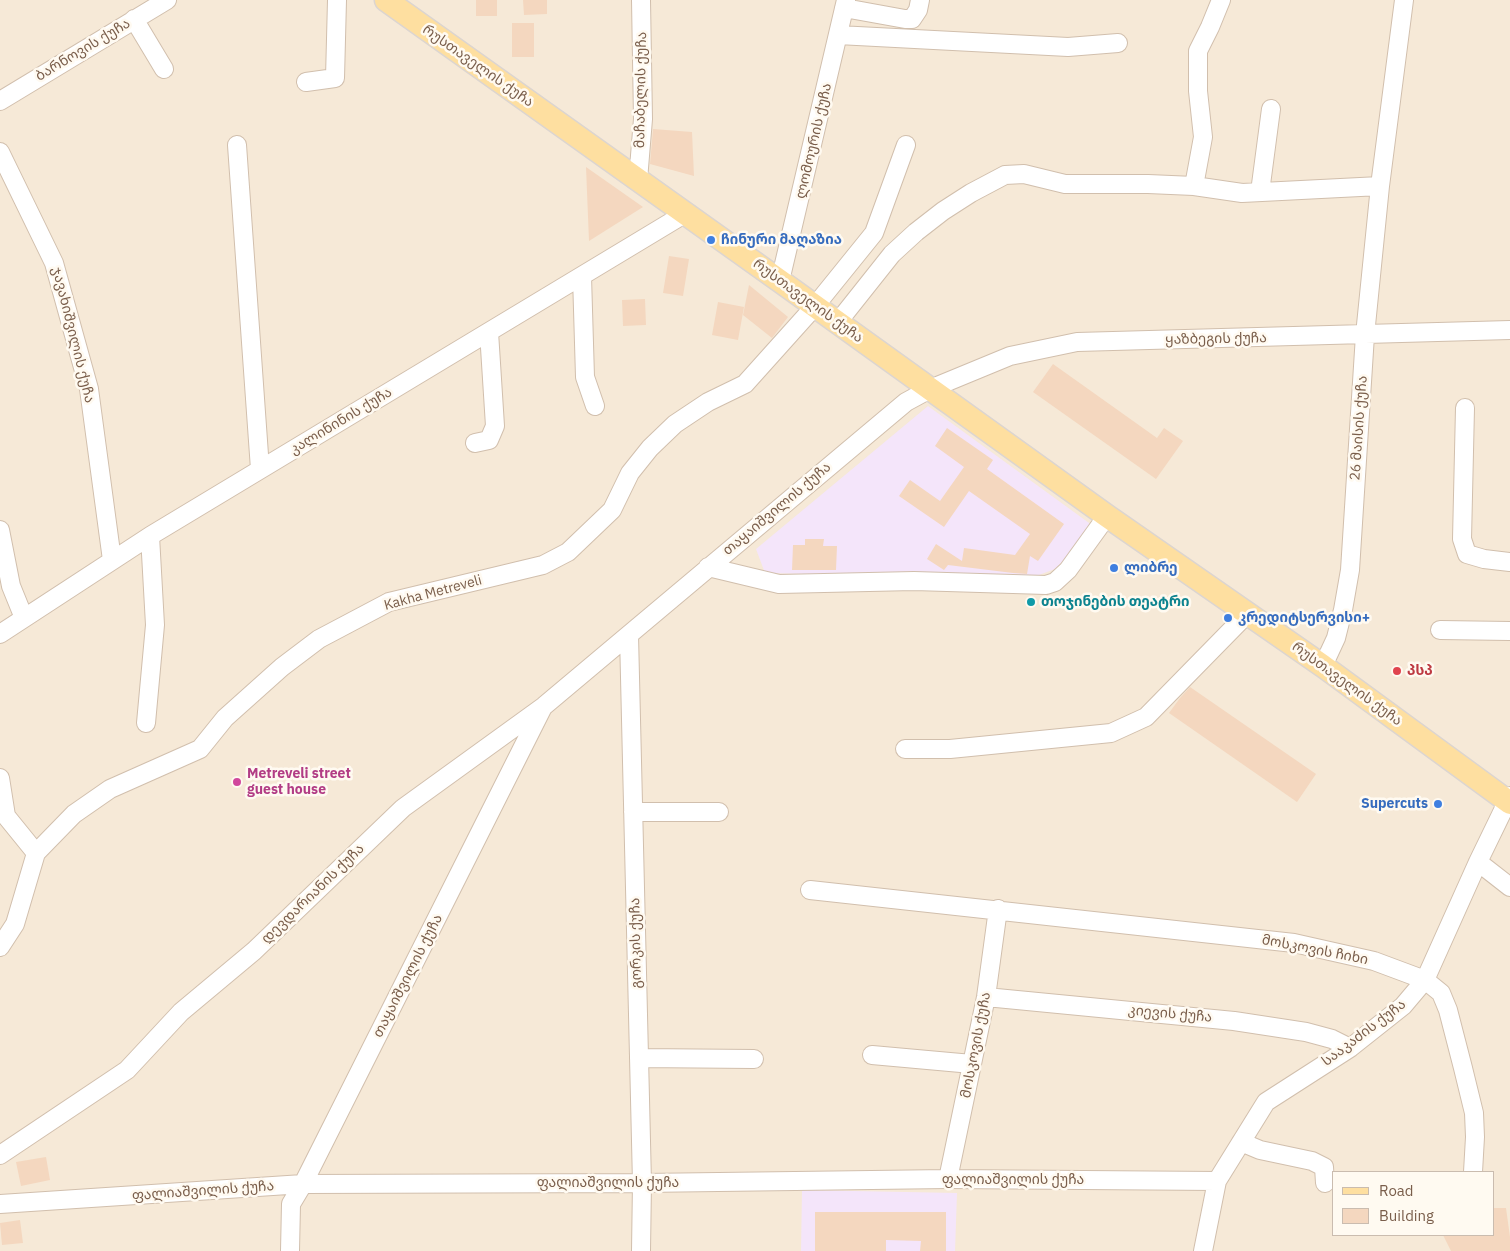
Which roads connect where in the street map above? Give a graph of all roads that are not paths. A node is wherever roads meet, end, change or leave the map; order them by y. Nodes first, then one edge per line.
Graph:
1 (167, 0) edge
2 (337, 0) edge
3 (386, 0) edge
4 (641, 0) edge
5 (920, 0) edge
6 (1221, 0) edge
7 (1404, 0) edge
8 (845, 4) edge
9 (134, 20) junction
10 (838, 35) junction
11 (1118, 43) dead end
12 (164, 69) dead end
13 (306, 82) dead end
14 (0, 101) edge
15 (1271, 108) dead end
16 (906, 145) dead end
17 (237, 146) dead end
18 (0, 152) edge
19 (638, 180) junction
20 (1194, 186) junction
21 (1380, 186) junction
22 (1260, 192) junction
23 (686, 214) junction
24 (582, 276) junction
25 (780, 281) junction
26 (815, 306) junction
27 (838, 322) junction
28 (1510, 330) edge
29 (488, 332) junction
30 (1365, 335) junction
31 (930, 389) junction
32 (595, 406) dead end
33 (1465, 408) dead end
34 (475, 443) dead end
35 (260, 469) junction
36 (1107, 516) junction
37 (0, 530) edge
38 (150, 536) junction
39 (112, 560) junction
40 (1510, 562) edge
41 (708, 567) junction
42 (1247, 614) junction
43 (24, 618) junction
44 (1440, 630) dead end
45 (1510, 631) edge
46 (0, 634) edge
47 (629, 635) junction
48 (1323, 666) junction
49 (544, 706) junction
50 (146, 723) dead end
51 (905, 749) dead end
52 (0, 778) edge
53 (1509, 800) edge
54 (633, 812) junction
55 (719, 812) dead end
56 (36, 853) junction
57 (1478, 862) junction
58 (1510, 887) edge
59 (810, 890) dead end
60 (998, 910) junction
61 (0, 947) edge
62 (1426, 980) junction
63 (986, 997) junction
64 (1350, 1048) junction
65 (872, 1055) dead end
66 (639, 1058) junction
67 (754, 1059) dead end
68 (972, 1064) junction
69 (1241, 1142) junction
70 (0, 1155) edge
71 (1473, 1171) edge
72 (948, 1179) junction
73 (1217, 1181) junction
74 (642, 1183) junction
75 (1325, 1183) dead end
76 (303, 1184) junction
77 (0, 1204) edge
78 (290, 1251) edge
79 (641, 1251) edge
80 (1203, 1251) edge

1 - 9 street, ბარნოვის ქუჩა
2 - 13 street
3 - 19 main road, რუსთაველის ქუჩა
4 - 19 street, მაჩაბელის ქუჩა
5 - 8 street
6 - 20 street
7 - 21 street, 26 მაისის ქუჩა
8 - 10 street, ლომოურის ქუჩა
9 - 12 street
9 - 14 street, ბარნოვის ქუჩა
10 - 11 street
10 - 25 street, ლომოურის ქუჩა
15 - 22 street
16 - 26 street, Kakha Metreveli
17 - 35 street
18 - 39 street, ჯავახიშვილის ქუჩა
19 - 23 main road, რუსთაველის ქუჩა
20 - 22 street
20 - 27 street
21 - 22 street
21 - 30 street, 26 მაისის ქუჩა
23 - 24 street, კალინინის ქუჩა
23 - 25 main road, რუსთაველის ქუჩა
24 - 29 street, კალინინის ქუჩა
24 - 32 street
25 - 26 main road, რუსთაველის ქუჩა
26 - 27 main road, რუსთაველის ქუჩა
26 - 56 street, Kakha Metreveli
27 - 31 main road, რუსთაველის ქუჩა
28 - 30 street, ყაზბეგის ქუჩა
29 - 34 street
29 - 35 street, კალინინის ქუჩა
30 - 31 street, ყაზბეგის ქუჩა
30 - 48 street, 26 მაისის ქუჩა
31 - 36 main road, რუსთაველის ქუჩა
31 - 41 street, თაყაიშვილის ქუჩა
33 - 40 street
35 - 38 street, კალინინის ქუჩა
36 - 41 street
36 - 42 main road, რუსთაველის ქუჩა
37 - 43 street
38 - 39 street, კალინინის ქუჩა
38 - 50 street
39 - 43 street, კალინინის ქუჩა
41 - 47 street, თაყაიშვილის ქუჩა
42 - 48 main road, რუსთაველის ქუჩა
42 - 51 street
43 - 46 street, კალინინის ქუჩა
44 - 45 street
47 - 49 street, დევდარიანის ქუჩა
47 - 54 street, გორკის ქუჩა
48 - 53 main road, რუსთაველის ქუჩა
49 - 70 street, დევდარიანის ქუჩა
49 - 76 street, თაყაიშვილის ქუჩა
52 - 56 street
53 - 57 street, სააკაძის ქუჩა
54 - 55 street
54 - 66 street, გორკის ქუჩა
56 - 61 street, Kakha Metreveli
57 - 58 street
57 - 62 street, სააკაძის ქუჩა
59 - 60 street, მოსკოვის ჩიხი
60 - 62 street, მოსკოვის ჩიხი
60 - 63 street, მოსკოვის ქუჩა
62 - 64 street, სააკაძის ქუჩა
62 - 71 street, მოსკოვის ჩიხი
63 - 64 street, კიევის ქუჩა
63 - 68 street, მოსკოვის ქუჩა
64 - 69 street, სააკაძის ქუჩა
65 - 68 street
66 - 67 street
66 - 74 street, გორკის ქუჩა
68 - 72 street, მოსკოვის ქუჩა
69 - 73 street, სააკაძის ქუჩა
69 - 75 street
72 - 73 street, ფალიაშვილის ქუჩა
72 - 74 street, ფალიაშვილის ქუჩა
73 - 80 street, სააკაძის ქუჩა
74 - 76 street, ფალიაშვილის ქუჩა
74 - 79 street, გორკის ქუჩა
76 - 77 street, ფალიაშვილის ქუჩა
76 - 78 street, თაყაიშვილის ქუჩა

